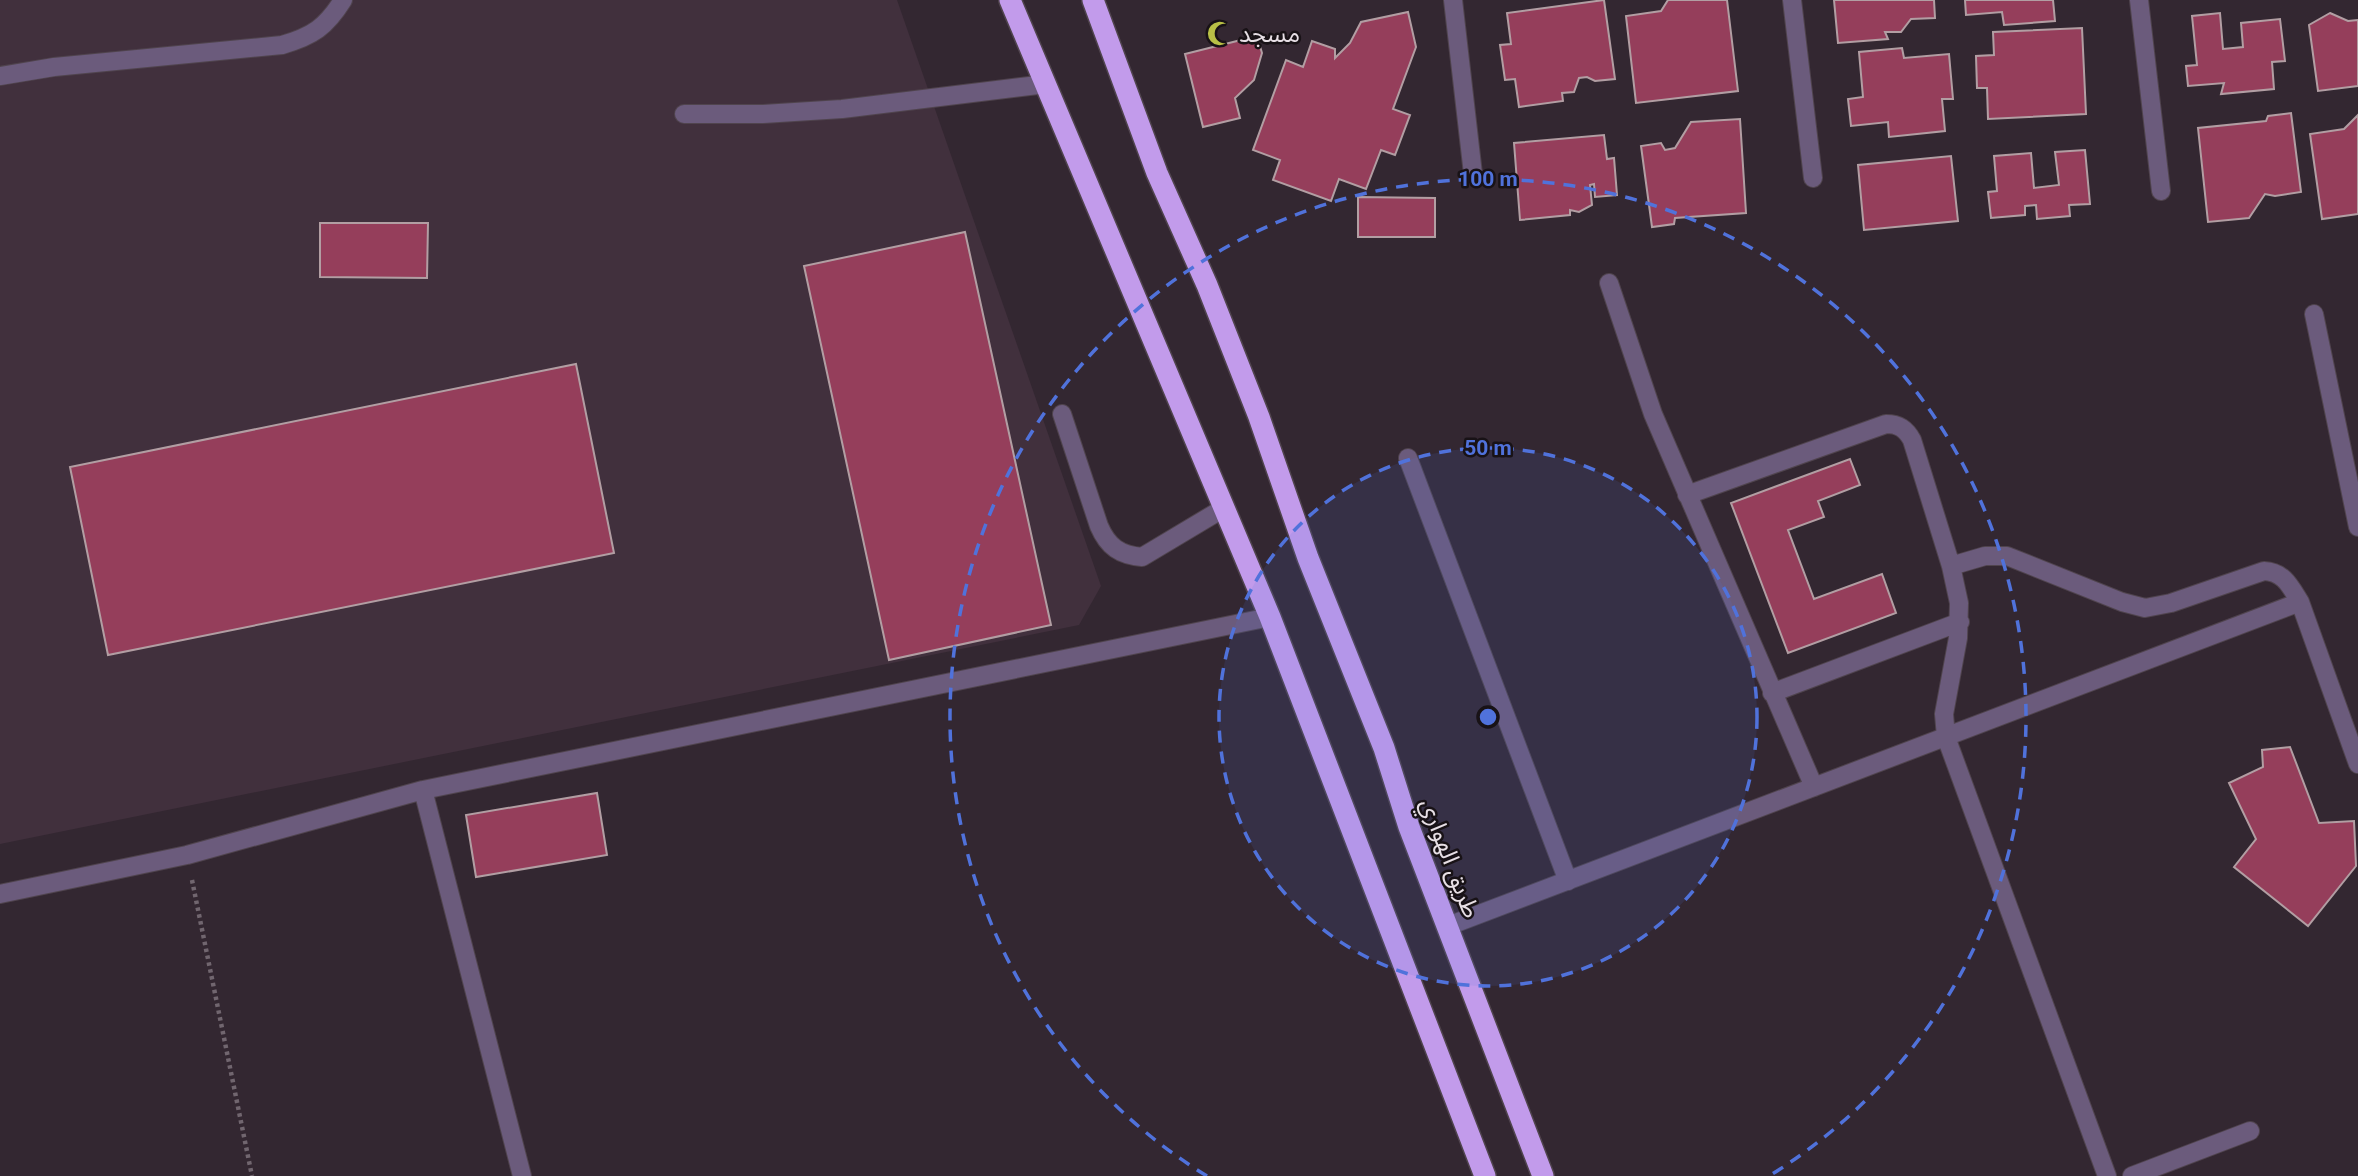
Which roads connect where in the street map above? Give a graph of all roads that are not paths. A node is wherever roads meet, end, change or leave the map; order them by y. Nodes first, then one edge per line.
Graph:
1 (343, 0) edge
2 (1010, 0) edge
3 (1093, 0) edge
4 (1452, 0) edge
5 (1792, 0) edge
6 (2139, 0) edge
7 (0, 76) edge
8 (1046, 84) junction
9 (684, 114) dead end
10 (1473, 174) dead end
11 (1813, 178) dead end
12 (2161, 191) dead end
13 (1609, 283) dead end
14 (2314, 314) dead end
15 (1062, 414) dead end
16 (1408, 458) dead end
17 (1687, 495) junction
18 (1224, 508) junction
19 (2358, 527) edge
20 (1951, 566) junction
21 (2300, 602) junction
22 (1270, 617) junction
23 (1959, 622) junction
24 (1772, 693) junction
25 (1946, 737) junction
26 (2358, 764) edge
27 (1814, 787) junction
28 (423, 790) junction
29 (1568, 881) junction
30 (0, 894) edge
31 (1448, 926) junction
32 (2250, 1131) dead end
33 (522, 1176) edge
34 (1485, 1176) edge
35 (1543, 1176) edge
36 (2107, 1176) edge
37 (2132, 1176) edge

1 - 7 street
2 - 8 highway
3 - 31 highway, طريق الهواري
4 - 10 street
5 - 11 street
6 - 12 street
8 - 9 street
8 - 18 highway
13 - 17 street
14 - 19 street
15 - 18 street
16 - 29 street
17 - 20 street
17 - 24 street
18 - 22 highway
20 - 21 street
20 - 23 street
21 - 25 street
21 - 26 street
22 - 28 street
22 - 34 highway
23 - 24 street
23 - 25 street
24 - 27 street
25 - 27 street
25 - 36 street
27 - 29 street
28 - 30 street
28 - 33 street
29 - 31 street
31 - 35 highway, طريق الهواري
32 - 37 street

